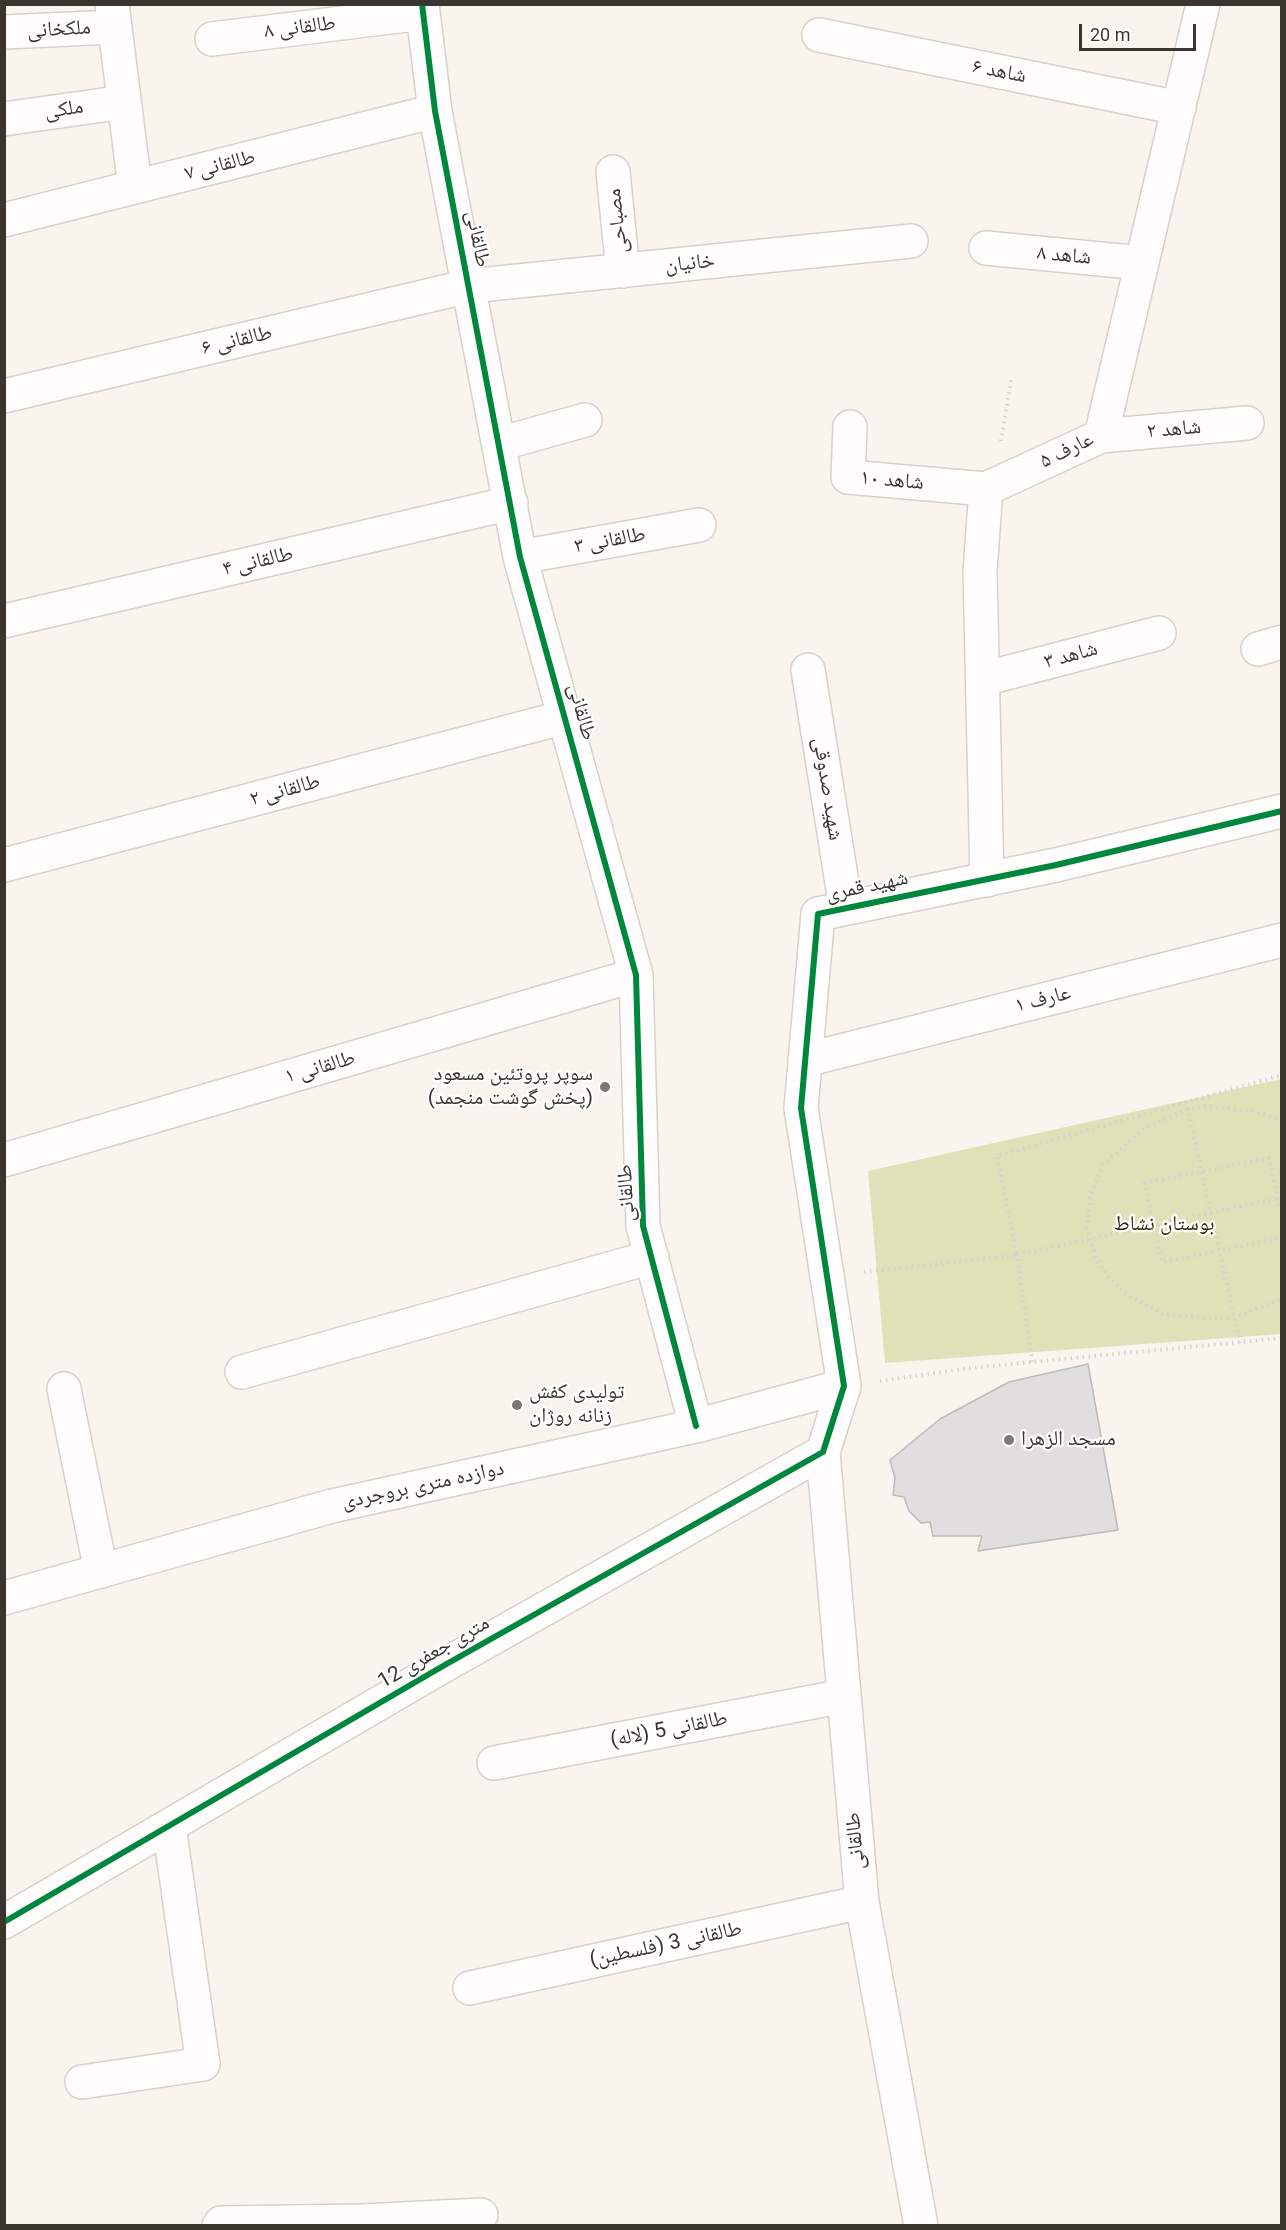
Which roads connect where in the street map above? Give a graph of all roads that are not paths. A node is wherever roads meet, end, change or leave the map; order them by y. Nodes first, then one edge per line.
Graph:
1 (1203, 4) edge
2 (423, 9) edge
3 (113, 16) edge
4 (4, 32) edge
5 (819, 35) dead end
6 (212, 39) dead end
7 (124, 102) junction
8 (1179, 108) junction
9 (435, 111) junction
10 (4, 119) edge
11 (613, 172) dead end
12 (135, 187) junction
13 (4, 220) edge
14 (910, 241) dead end
15 (986, 248) dead end
16 (1142, 263) junction
17 (623, 271) junction
18 (469, 286) junction
19 (4, 396) edge
20 (585, 420) dead end
21 (1247, 423) dead end
22 (850, 427) dead end
23 (1101, 436) junction
24 (499, 444) junction
25 (990, 488) junction
26 (511, 503) junction
27 (699, 525) dead end
28 (520, 557) junction
29 (4, 621) edge
30 (1159, 633) dead end
31 (808, 670) dead end
32 (983, 679) junction
33 (565, 717) junction
34 (1281, 811) edge
35 (4, 865) edge
36 (987, 880) junction
37 (846, 908) junction
38 (1281, 940) edge
39 (636, 975) junction
40 (805, 1060) junction
41 (4, 1160) edge
42 (652, 1257) junction
43 (242, 1372) dead end
44 (844, 1386) junction
45 (64, 1389) dead end
46 (696, 1426) junction
47 (823, 1452) junction
48 (101, 1571) junction
49 (4, 1598) edge
50 (844, 1696) junction
51 (494, 1763) dead end
52 (169, 1826) junction
53 (862, 1902) junction
54 (4, 1922) edge
55 (471, 1988) dead end
56 (82, 2082) dead end
57 (481, 2215) dead end
58 (219, 2226) edge
59 (921, 2226) edge

1 - 8 street, عارف ۵
2 - 6 street, طالقانی ۸
2 - 9 street, طالقانی
3 - 4 street, ملکخانی
3 - 7 street
5 - 8 street, شاهد ۶
7 - 10 street, ملکی
7 - 12 street
8 - 16 street, عارف ۵
9 - 12 street, طالقانی ۷
9 - 18 street, طالقانی
11 - 17 street, مصباحی
12 - 13 street, طالقانی ۷
14 - 17 street, خانیان
15 - 16 street, شاهد ۸
16 - 23 street, عارف ۵
17 - 18 street, خانیان
18 - 19 street, طالقانی ۶
18 - 24 street, طالقانی
20 - 24 street
21 - 23 street, شاهد ۲
22 - 25 street, شاهد ۱۰
23 - 25 street, عارف ۵
24 - 26 street, طالقانی
25 - 32 street
26 - 28 street, طالقانی
26 - 29 street, طالقانی ۴
27 - 28 street, طالقانی ۳
28 - 33 street, طالقانی
30 - 32 street, شاهد ۳
31 - 37 street, شهید صدوقی
32 - 36 street
33 - 35 street, طالقانی ۲
33 - 39 street, طالقانی
34 - 36 street, شهید قمری
36 - 37 street, شهید قمری
37 - 40 street, شهید قمری
38 - 40 street, عارف ۱
39 - 41 street, طالقانی ۱
39 - 42 street, طالقانی
40 - 44 street, شهید قمری
42 - 43 street
42 - 46 street, طالقانی
44 - 46 street, دوازده متری بروجردی
44 - 47 street
45 - 48 street
46 - 48 street, دوازده متری بروجردی
47 - 50 street, طالقانی
47 - 52 street, 12 متری جعفری
48 - 49 street, دوازده متری بروجردی
50 - 51 street, طالقانی 5 (لاله)
50 - 53 street, طالقانی
52 - 54 street, 12 متری جعفری
52 - 56 street
53 - 55 street, طالقانی 3 (فلسطین)
53 - 59 street, طالقانی
57 - 58 street

